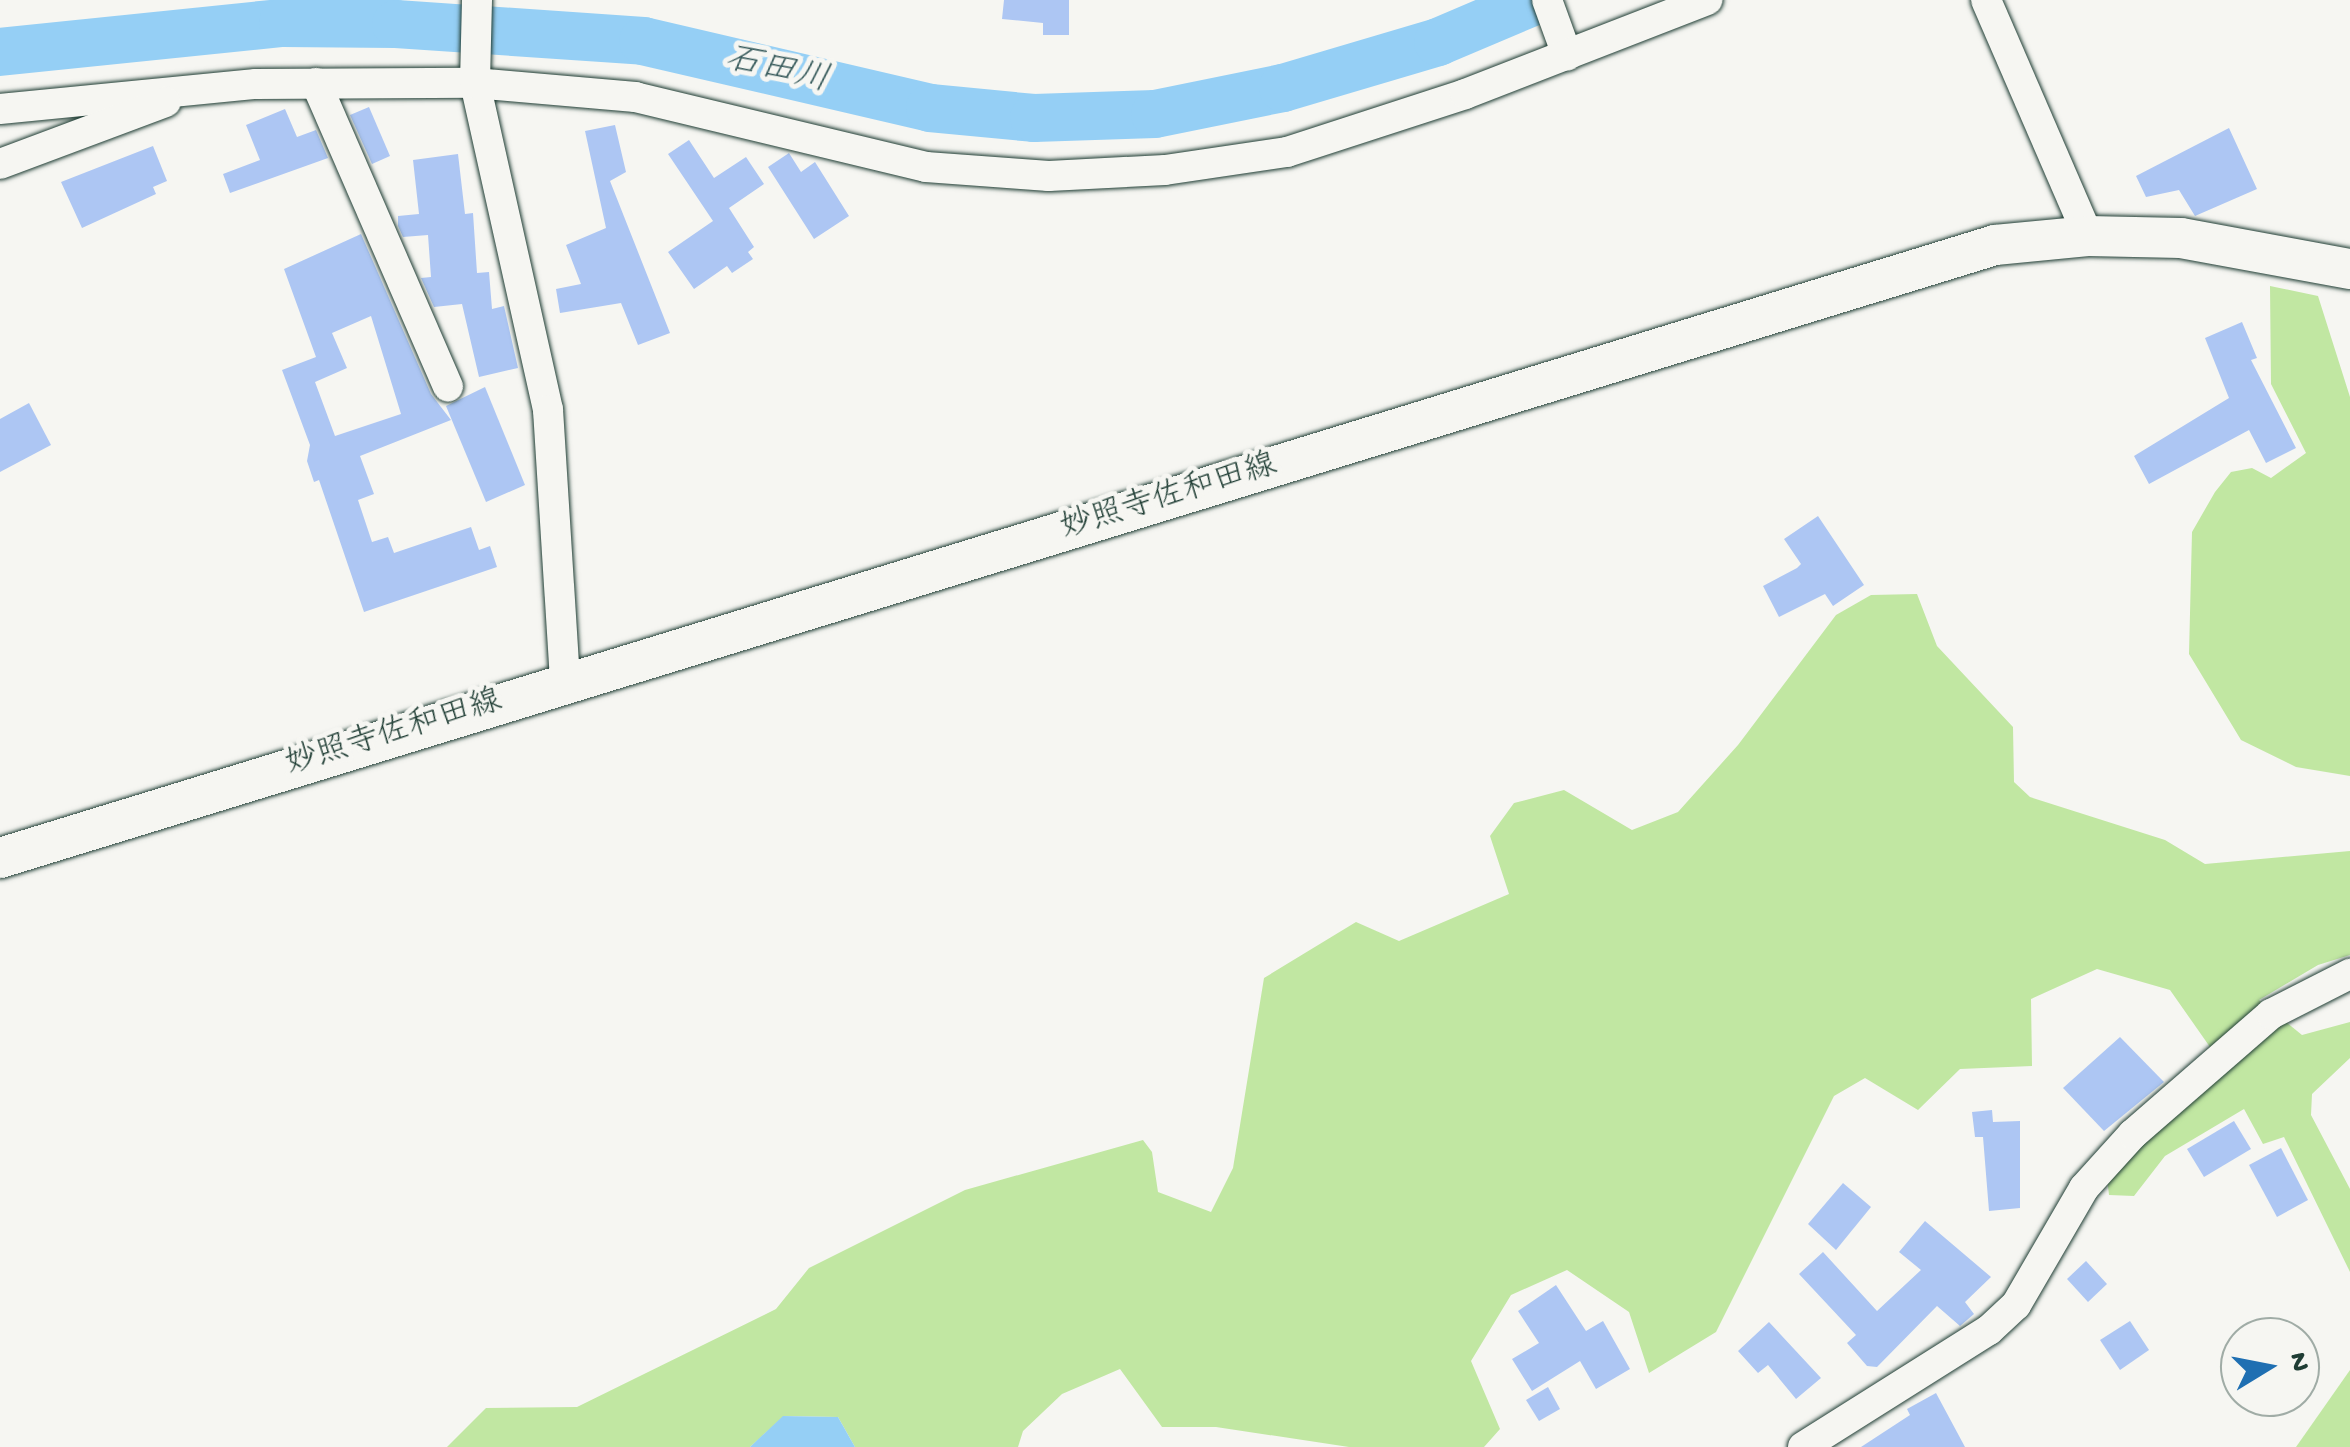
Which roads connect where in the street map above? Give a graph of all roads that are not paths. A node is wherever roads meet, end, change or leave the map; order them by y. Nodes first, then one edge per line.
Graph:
1 (477, 0) edge
2 (1547, 0) edge
3 (1707, 0) edge
4 (1986, 0) edge
5 (1564, 46) junction
6 (475, 75) junction
7 (316, 83) junction
8 (199, 89) junction
9 (0, 109) edge
10 (0, 164) edge
11 (2088, 236) junction
12 (2350, 269) edge
13 (448, 386) dead end
14 (565, 680) junction
15 (0, 858) edge
16 (2350, 974) edge
17 (1803, 1447) edge

1 - 6 street
2 - 5 street
3 - 5 street
4 - 11 street
5 - 6 street
6 - 7 street
6 - 14 street
7 - 8 street
7 - 13 street
8 - 9 street
8 - 10 street
11 - 12 main road, 妙照寺佐和田線
11 - 14 main road, 妙照寺佐和田線
14 - 15 main road, 妙照寺佐和田線
16 - 17 street

